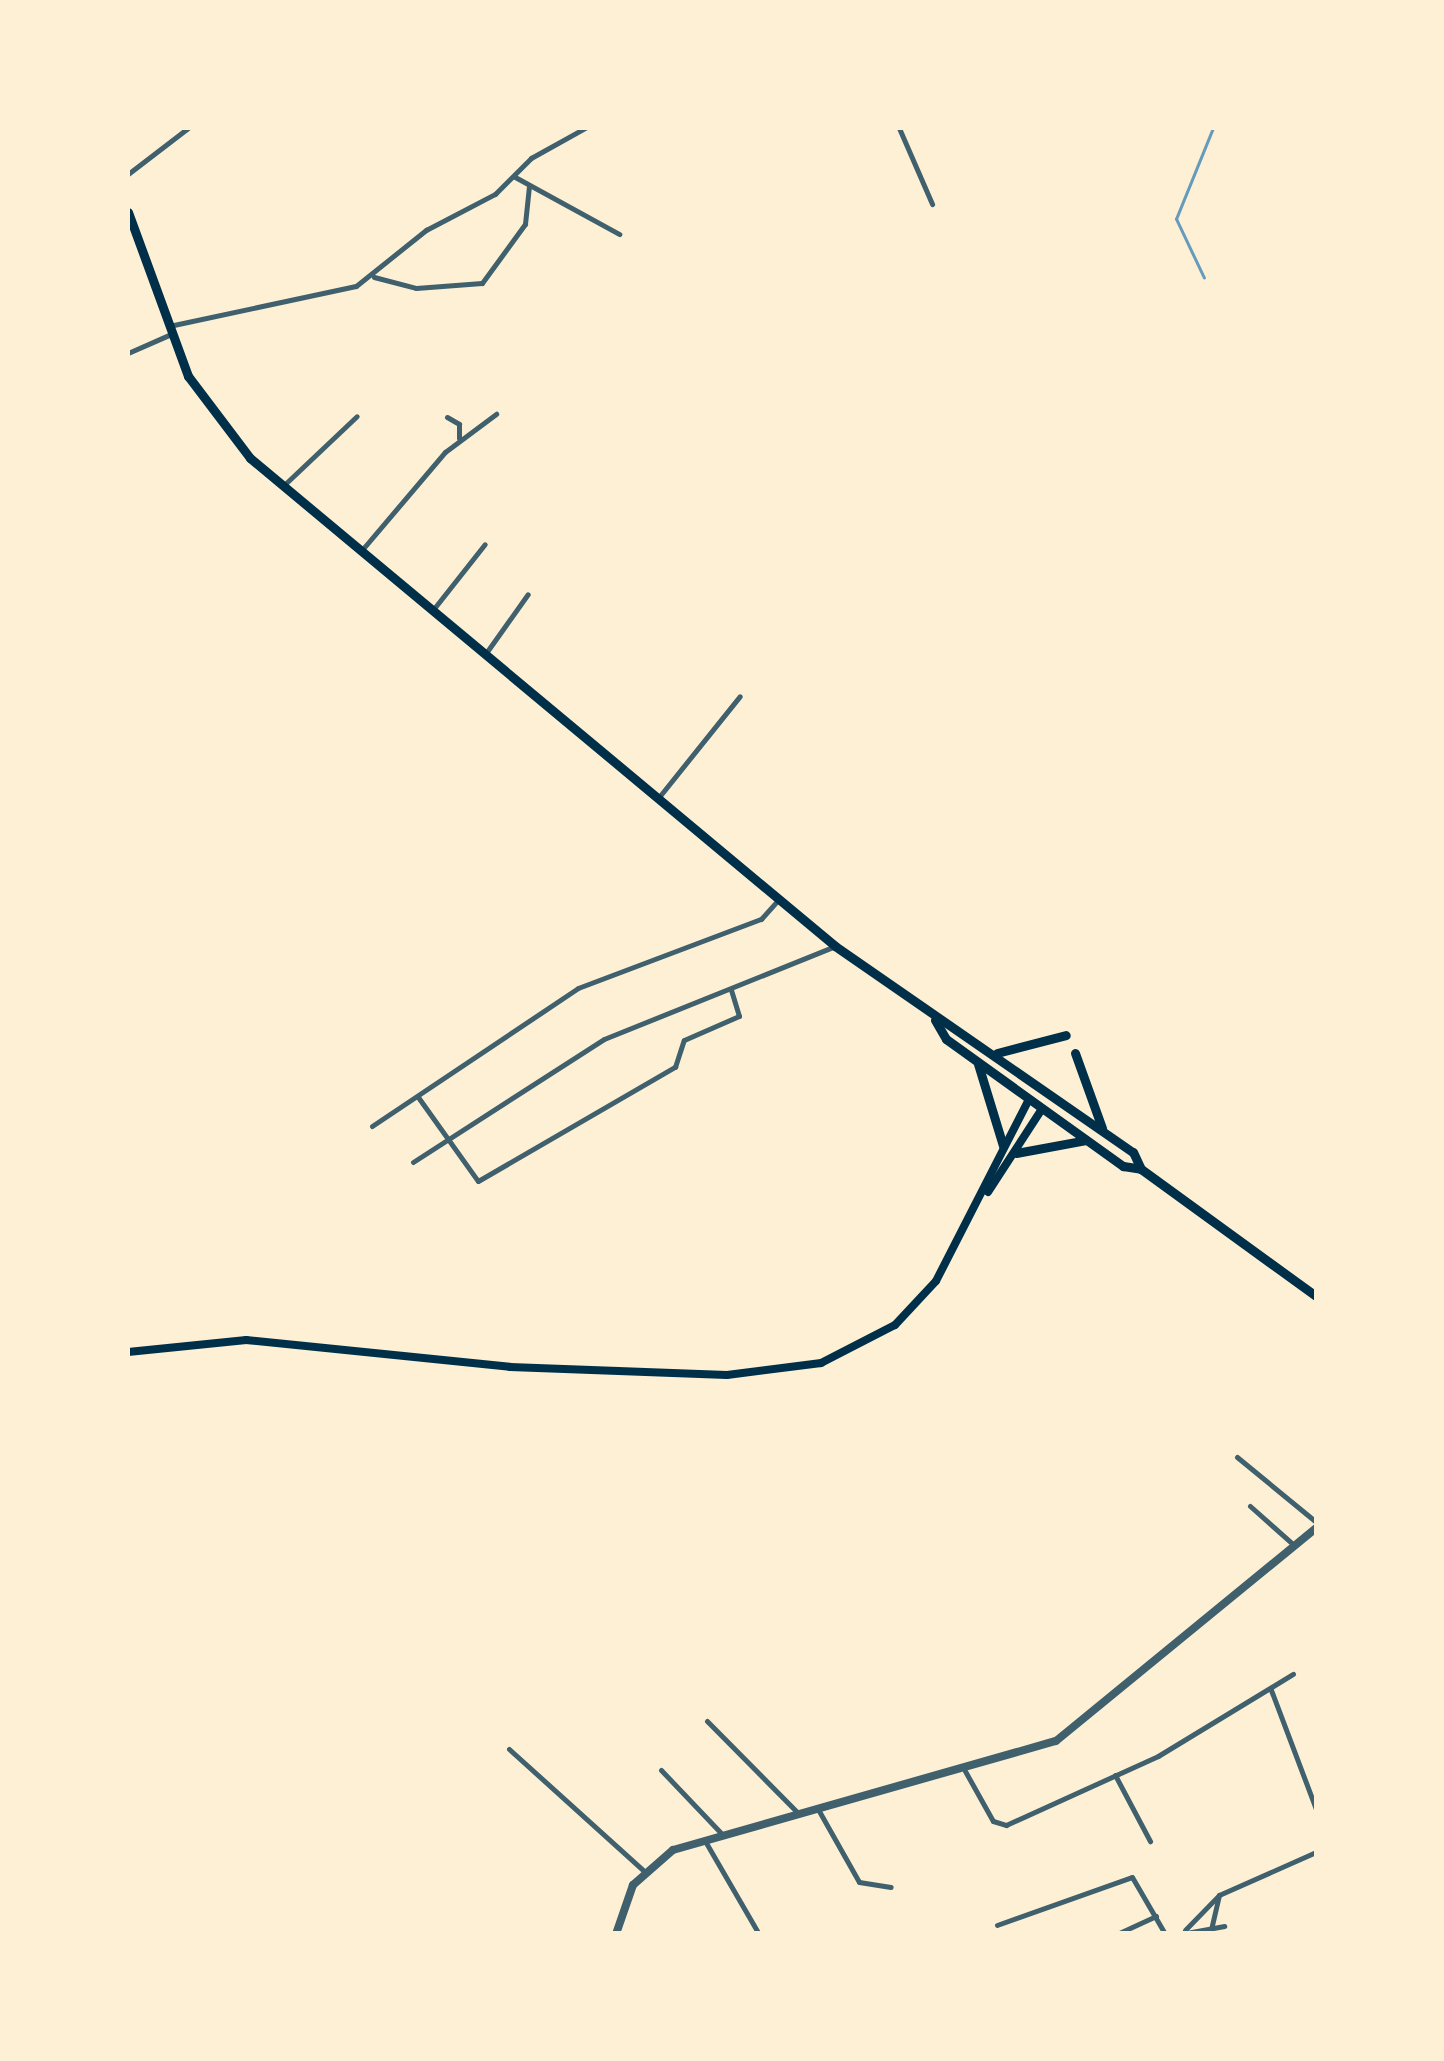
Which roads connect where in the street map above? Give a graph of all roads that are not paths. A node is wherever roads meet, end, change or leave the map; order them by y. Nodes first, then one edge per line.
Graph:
1 (188, 128) edge
2 (586, 128) edge
3 (899, 128) edge
4 (128, 174) edge
5 (515, 177) junction
6 (529, 186) junction
7 (932, 204) dead end
8 (128, 212) edge
9 (618, 234) dead end
10 (374, 277) junction
11 (168, 331) junction
12 (128, 353) edge
13 (496, 414) dead end
14 (357, 416) dead end
15 (447, 417) dead end
16 (458, 438) junction
17 (281, 487) junction
18 (485, 544) dead end
19 (361, 551) junction
20 (528, 594) dead end
21 (432, 611) junction
22 (486, 653) junction
23 (740, 696) dead end
24 (657, 799) junction
25 (778, 900) junction
26 (835, 946) junction
27 (731, 988) junction
28 (935, 1020) junction
29 (1066, 1035) dead end
30 (1076, 1052) dead end
31 (996, 1053) junction
32 (977, 1062) junction
33 (1038, 1084) junction
34 (1051, 1094) junction
35 (418, 1097) junction
36 (1030, 1099) junction
37 (1042, 1108) junction
38 (372, 1126) dead end
39 (1103, 1130) junction
40 (447, 1140) junction
41 (1086, 1140) junction
42 (1003, 1146) junction
43 (1016, 1153) junction
44 (413, 1162) dead end
45 (1141, 1169) junction
46 (982, 1199) junction
47 (1316, 1296) edge
48 (128, 1352) edge
49 (1236, 1456) dead end
50 (1250, 1506) dead end
51 (1316, 1525) edge
52 (1295, 1546) junction
53 (1292, 1674) dead end
54 (1271, 1689) junction
55 (707, 1721) dead end
56 (509, 1750) dead end
57 (661, 1770) dead end
58 (965, 1771) junction
59 (1115, 1776) junction
60 (1316, 1808) edge
61 (818, 1810) junction
62 (800, 1815) junction
63 (724, 1837) junction
64 (705, 1840) junction
65 (1150, 1841) dead end
66 (1316, 1852) edge
67 (644, 1870) junction
68 (890, 1887) dead end
69 (1220, 1894) junction
70 (1156, 1916) junction
71 (997, 1924) dead end
72 (1212, 1926) junction
73 (1224, 1926) dead end
74 (1183, 1932) edge
75 (616, 1934) edge
76 (758, 1934) edge
77 (1116, 1934) edge
78 (1165, 1934) edge

1 - 4 street
2 - 5 street
3 - 7 street
5 - 6 street
5 - 10 street
6 - 9 street
6 - 10 street
8 - 11 highway
10 - 11 street
11 - 12 street
11 - 17 highway
13 - 16 street
14 - 17 street
15 - 16 street
16 - 19 street
17 - 19 highway
18 - 21 street
19 - 21 highway
20 - 22 street
21 - 22 highway
22 - 24 highway
23 - 24 street
24 - 25 highway
25 - 26 highway
25 - 35 street
26 - 27 street
26 - 28 highway
27 - 40 street
27 - 40 street
28 - 31 highway
28 - 32 highway
29 - 31 highway
30 - 39 highway
31 - 33 highway
32 - 36 highway
32 - 42 highway
33 - 34 highway
33 - 36 highway
34 - 37 highway
34 - 39 highway
35 - 38 street
35 - 40 street
36 - 37 highway
36 - 42 main road
37 - 41 highway
37 - 43 main road
39 - 45 highway
40 - 44 street
41 - 43 highway
41 - 45 highway
42 - 46 main road
43 - 46 main road
45 - 47 highway
46 - 48 main road
49 - 51 street
50 - 52 street
51 - 52 street
52 - 58 street
53 - 54 street
54 - 59 street
54 - 60 street
55 - 62 street
56 - 67 street
57 - 63 street
58 - 59 street
58 - 61 street
59 - 65 street
61 - 62 street
61 - 68 street
62 - 63 street
63 - 64 street
64 - 67 street
64 - 76 street
66 - 69 street
67 - 75 street
69 - 72 street
69 - 74 street
70 - 71 street
70 - 77 street
70 - 78 street
72 - 73 street
72 - 74 street

